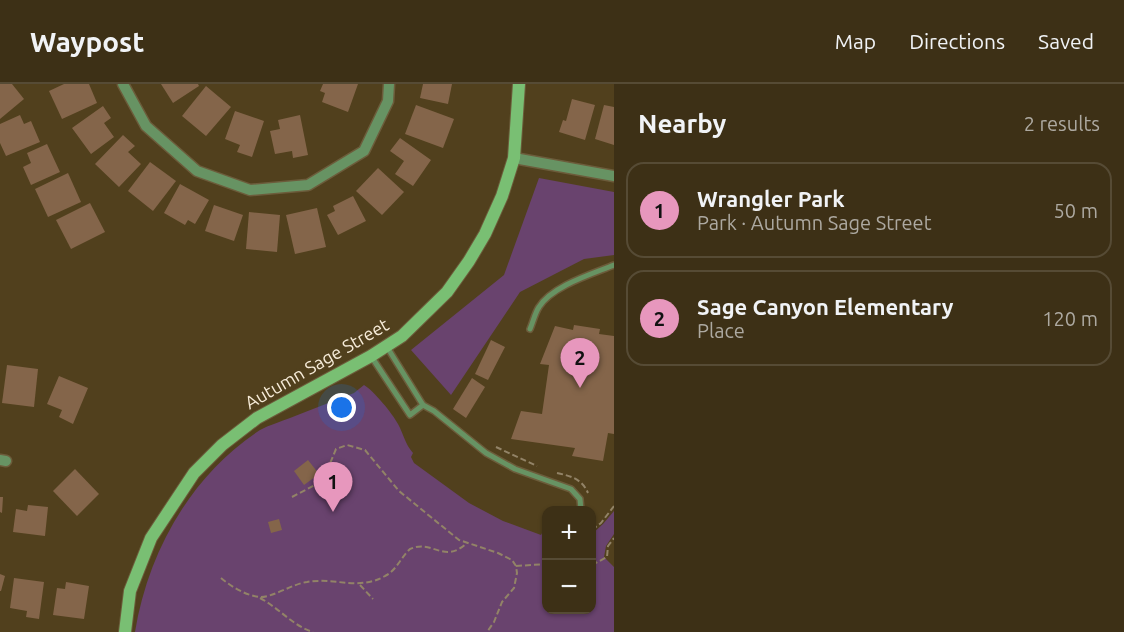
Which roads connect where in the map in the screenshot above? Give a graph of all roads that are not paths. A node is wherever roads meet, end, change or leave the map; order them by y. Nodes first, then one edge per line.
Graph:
1 (123, 84) edge
2 (389, 84) edge
3 (519, 84) edge
4 (514, 158) junction
5 (614, 176) edge
6 (614, 265) edge
7 (530, 329) dead end
8 (387, 346) junction
9 (370, 356) junction
10 (423, 405) junction
11 (580, 506) edge
12 (125, 632) edge

1 - 2 street
3 - 4 street, Autumn Sage Street
4 - 5 street
4 - 8 street, Autumn Sage Street
6 - 7 lane
8 - 9 street, Autumn Sage Street
8 - 10 lane
9 - 10 lane
9 - 12 street, Autumn Sage Street
10 - 11 lane

